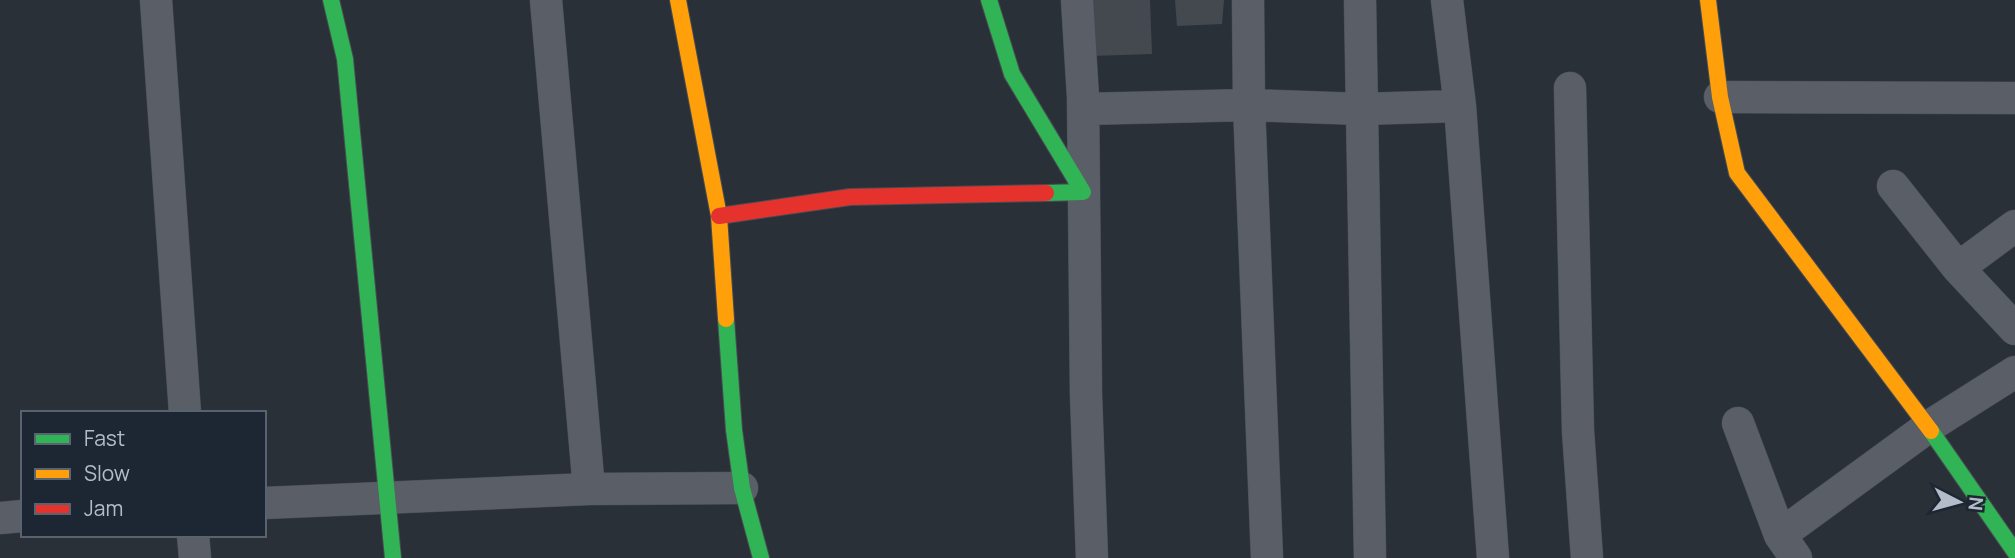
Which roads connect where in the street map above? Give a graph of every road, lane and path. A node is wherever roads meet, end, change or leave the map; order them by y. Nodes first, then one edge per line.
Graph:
1 (156, 0) edge
2 (331, 0) edge
3 (546, 0) edge
4 (678, 0) edge
5 (989, 0) edge
6 (1077, 0) edge
7 (1248, 0) edge
8 (1360, 0) edge
9 (1447, 0) edge
10 (1708, 0) edge
11 (1570, 88) dead end
12 (1720, 97) junction
13 (2015, 98) edge
14 (1248, 105) junction
15 (1460, 106) junction
16 (1361, 108) junction
17 (1083, 109) junction
18 (1893, 186) dead end
19 (1083, 192) junction
20 (719, 216) junction
21 (2015, 226) edge
22 (1958, 268) junction
23 (2015, 329) edge
24 (2015, 373) edge
25 (185, 411) edge
26 (1738, 423) dead end
27 (1928, 427) junction
28 (742, 488) junction
29 (589, 489) junction
30 (388, 498) junction
31 (266, 503) edge
32 (21, 516) edge
33 (0, 518) edge
34 (193, 537) edge
35 (1788, 547) edge
36 (2015, 552) edge
37 (194, 558) edge
38 (393, 558) edge
39 (761, 558) edge
40 (1091, 558) edge
41 (1268, 558) edge
42 (1370, 558) edge
43 (1493, 558) edge
44 (1587, 558) edge

1 - 25 street
2 - 30 street
3 - 29 street
4 - 20 street
5 - 19 street
6 - 17 street
7 - 14 street
8 - 16 street
9 - 15 street
10 - 12 street
11 - 44 street
12 - 13 street
12 - 27 street
14 - 16 street
14 - 17 street
14 - 41 street
15 - 16 street
15 - 43 street
16 - 42 street
17 - 19 street
18 - 22 street
19 - 20 street
19 - 40 street
20 - 28 street
21 - 22 street
22 - 23 street
24 - 27 street
26 - 35 street
27 - 35 street
27 - 36 street
28 - 29 street
28 - 39 street
29 - 30 street
30 - 31 street
30 - 38 street
32 - 33 street
34 - 37 street

